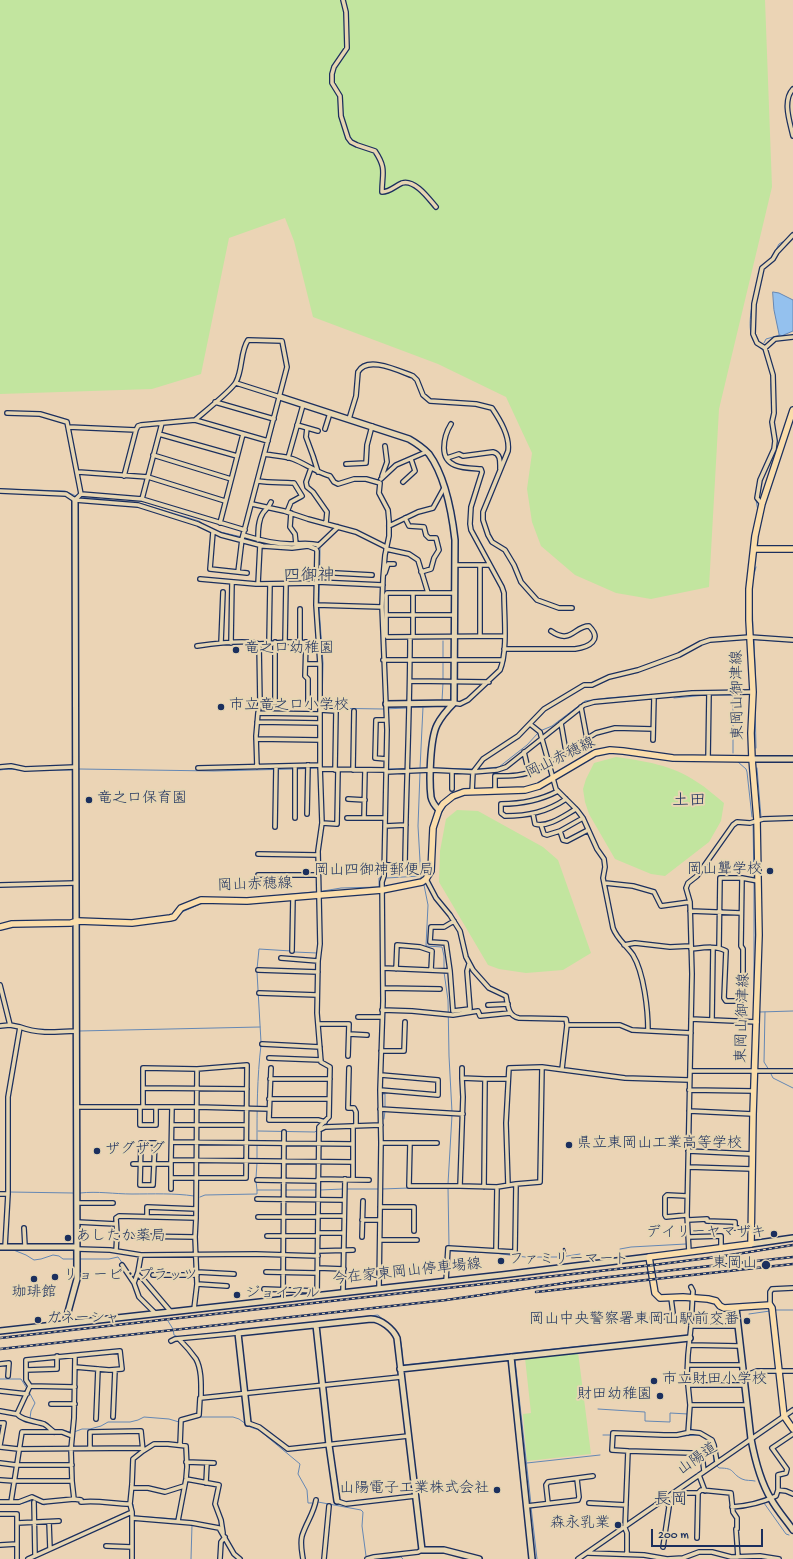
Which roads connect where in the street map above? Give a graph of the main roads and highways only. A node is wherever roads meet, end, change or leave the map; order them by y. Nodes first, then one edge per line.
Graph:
1 (793, 410) edge
2 (754, 549) junction
3 (793, 549) edge
4 (752, 759) junction
5 (0, 927) edge
6 (793, 1429) edge

1 - 2 main road, 東岡山御津線
2 - 3 main road
2 - 4 main road, 東岡山御津線
4 - 5 main road, 岡山赤穂線
4 - 6 main road, 東岡山御津線

